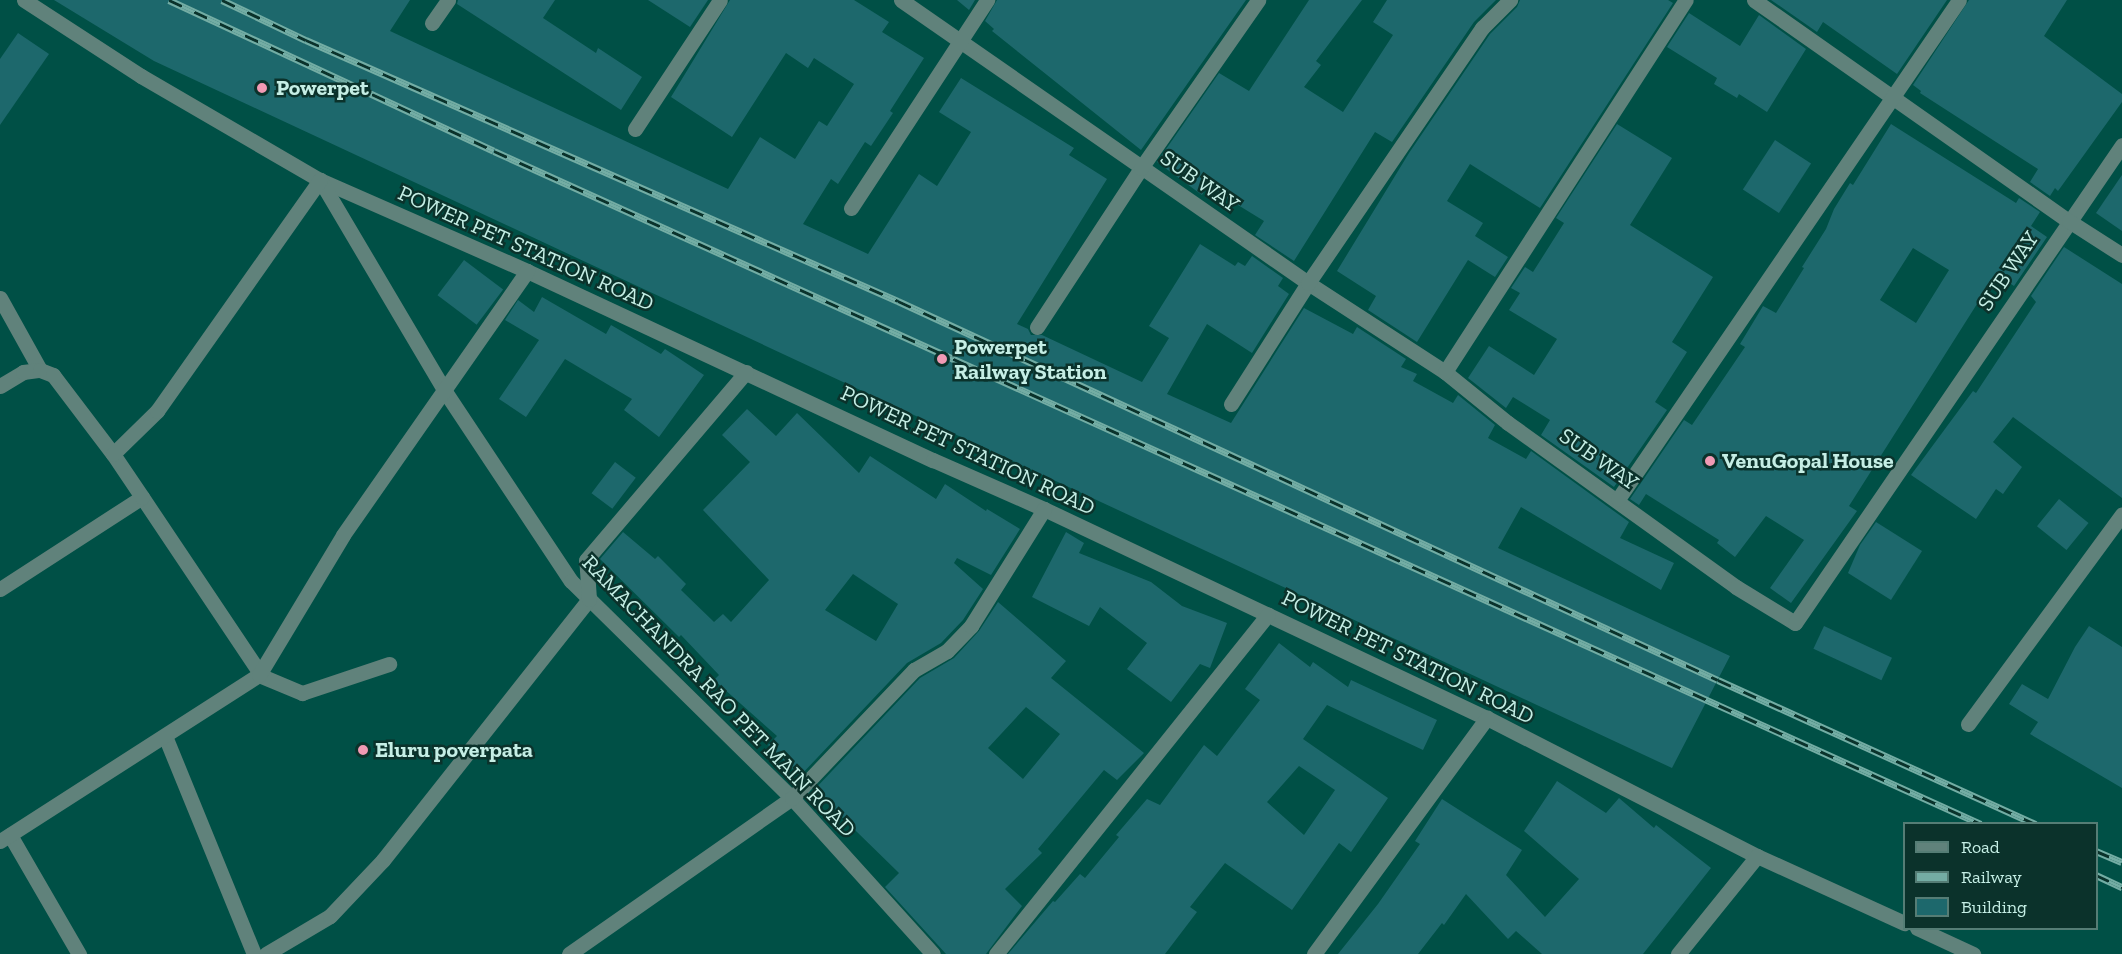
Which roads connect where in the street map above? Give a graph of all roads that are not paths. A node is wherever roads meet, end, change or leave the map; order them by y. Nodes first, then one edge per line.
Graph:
1 (24, 0) edge
2 (448, 0) edge
3 (720, 0) edge
4 (901, 0) edge
5 (987, 0) edge
6 (1258, 0) edge
7 (1510, 0) edge
8 (1686, 0) edge
9 (1754, 0) edge
10 (1959, 0) edge
11 (432, 23) dead end
12 (960, 40) junction
13 (1895, 97) junction
14 (635, 129) dead end
15 (2122, 145) edge
16 (1141, 168) junction
17 (320, 180) junction
18 (851, 208) dead end
19 (2069, 221) junction
20 (2122, 255) edge
21 (527, 271) junction
22 (1308, 283) junction
23 (0, 298) edge
24 (1037, 327) dead end
25 (40, 370) junction
26 (746, 372) junction
27 (1445, 372) junction
28 (0, 386) edge
29 (444, 390) junction
30 (1231, 404) dead end
31 (113, 454) junction
32 (142, 497) junction
33 (1618, 499) junction
34 (1044, 508) junction
35 (2122, 514) edge
36 (0, 589) edge
37 (588, 599) junction
38 (1268, 615) junction
39 (389, 664) dead end
40 (259, 674) junction
41 (1486, 718) junction
42 (1968, 724) dead end
43 (165, 736) junction
44 (792, 798) junction
45 (5, 838) edge
46 (1756, 856) junction
47 (1903, 922) edge
48 (1921, 930) edge
49 (80, 954) edge
50 (254, 954) edge
51 (266, 954) edge
52 (568, 954) edge
53 (933, 954) edge
54 (996, 954) edge
55 (1314, 954) edge
56 (1678, 954) edge
57 (1973, 954) edge

1 - 17 street, POWER PET STATION ROAD
2 - 11 street
3 - 14 street
4 - 12 street, SUB WAY
5 - 12 street
6 - 16 street
7 - 22 street
8 - 27 street
9 - 13 street
10 - 13 street
12 - 16 street, SUB WAY
12 - 18 street
13 - 19 street
13 - 33 street
15 - 19 street, SUB WAY
16 - 22 street, SUB WAY
16 - 24 street
17 - 21 street, POWER PET STATION ROAD
17 - 29 street, RAMACHANDRA RAO PET MAIN ROAD
17 - 31 street
19 - 20 street
19 - 33 street, SUB WAY
21 - 26 street, POWER PET STATION ROAD
21 - 29 street
22 - 27 street, SUB WAY
22 - 30 street
23 - 25 street
25 - 28 street
25 - 31 street
26 - 34 street, POWER PET STATION ROAD
26 - 37 street
27 - 33 street, SUB WAY
29 - 37 street, RAMACHANDRA RAO PET MAIN ROAD
29 - 40 street
31 - 32 street
32 - 36 street
32 - 40 street
34 - 38 street, POWER PET STATION ROAD
34 - 44 street
35 - 42 street
37 - 44 street, RAMACHANDRA RAO PET MAIN ROAD
37 - 51 street
38 - 41 street, POWER PET STATION ROAD
38 - 54 street
39 - 40 street
40 - 43 street
41 - 46 street, POWER PET STATION ROAD
41 - 55 street
43 - 45 street
43 - 50 street
44 - 52 street
44 - 53 street, RAMACHANDRA RAO PET MAIN ROAD
45 - 49 street
46 - 47 street, POWER PET STATION ROAD
46 - 56 street
48 - 57 street

